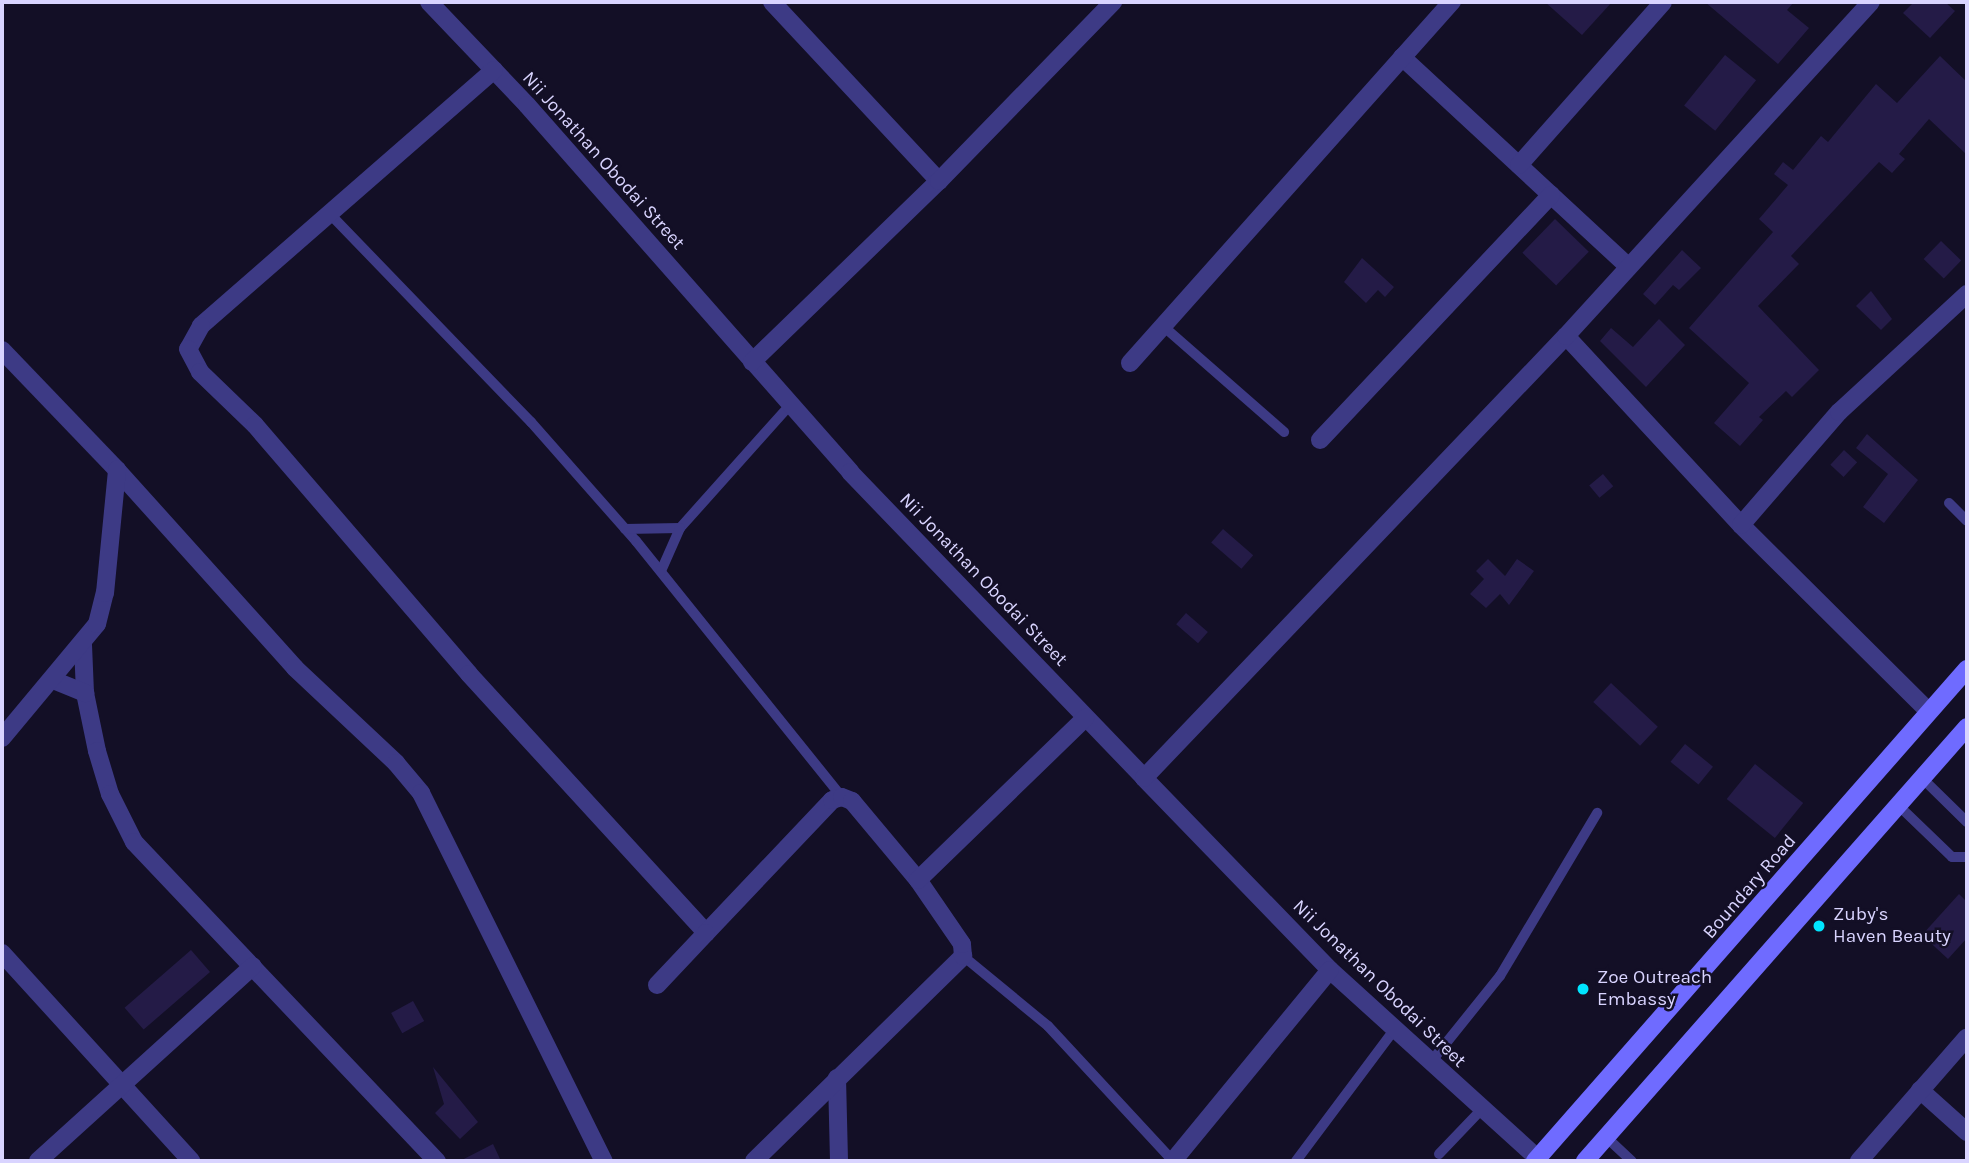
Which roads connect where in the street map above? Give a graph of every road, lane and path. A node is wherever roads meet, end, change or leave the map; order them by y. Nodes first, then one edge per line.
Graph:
1 (429, 2) edge
2 (772, 2) edge
3 (1113, 2) edge
4 (1452, 2) edge
5 (1663, 2) edge
6 (1871, 2) edge
7 (1402, 57) junction
8 (494, 70) junction
9 (1519, 165) junction
10 (939, 181) junction
11 (1551, 195) junction
12 (329, 213) junction
13 (1627, 265) junction
14 (1967, 294) edge
15 (1163, 326) junction
16 (1566, 336) junction
17 (2, 351) edge
18 (752, 362) junction
19 (1130, 363) dead end
20 (790, 405) junction
21 (1284, 432) dead end
22 (1321, 440) dead end
23 (117, 470) junction
24 (1949, 503) dead end
25 (1967, 521) edge
26 (1741, 525) junction
27 (680, 528) junction
28 (625, 529) junction
29 (661, 571) junction
30 (83, 645) junction
31 (1967, 669) edge
32 (53, 680) junction
33 (85, 693) junction
34 (1927, 710) junction
35 (1085, 718) junction
36 (1967, 727) edge
37 (2, 737) edge
38 (1144, 778) junction
39 (1922, 778) junction
40 (842, 797) junction
41 (1898, 805) junction
42 (1597, 813) dead end
43 (1967, 822) edge
44 (1967, 857) edge
45 (918, 880) junction
46 (706, 933) junction
47 (2, 953) edge
48 (963, 956) junction
49 (254, 966) junction
50 (1330, 970) junction
51 (657, 985) dead end
52 (1394, 1030) junction
53 (1967, 1037) edge
54 (1430, 1063) junction
55 (837, 1078) junction
56 (124, 1083) junction
57 (1920, 1090) junction
58 (1481, 1110) junction
59 (1967, 1132) edge
60 (1606, 1137) junction
61 (1438, 1154) dead end
62 (1536, 1160) edge
63 (38, 1161) edge
64 (191, 1161) edge
65 (437, 1161) edge
66 (604, 1161) edge
67 (754, 1161) edge
68 (839, 1161) edge
69 (1173, 1161) edge
70 (1296, 1161) edge
71 (1585, 1161) edge
72 (1632, 1161) edge
73 (1859, 1161) edge

1 - 8 street, Nii Jonathan Obodai Street
2 - 10 street
3 - 10 street
4 - 7 street
5 - 9 street
6 - 13 street
7 - 9 street
7 - 15 street
8 - 12 street
8 - 18 street, Nii Jonathan Obodai Street
9 - 11 street
10 - 18 street
11 - 13 street
11 - 22 street
12 - 28 lane
12 - 46 street
13 - 16 street
14 - 26 street
15 - 19 street
15 - 21 lane
16 - 26 street
16 - 38 street
17 - 23 street
18 - 20 street, Nii Jonathan Obodai Street
20 - 27 lane
20 - 35 street, Nii Jonathan Obodai Street
23 - 30 street
23 - 66 street
24 - 25 lane
26 - 34 street
27 - 28 lane
27 - 29 lane
28 - 29 lane
29 - 40 lane
30 - 32 street
30 - 33 street
31 - 34 main road, Boundary Road
32 - 33 street
32 - 37 street
33 - 49 street
34 - 62 main road, Boundary Road
35 - 38 street, Nii Jonathan Obodai Street
35 - 45 street
36 - 39 main road
38 - 50 street, Nii Jonathan Obodai Street
39 - 41 main road
39 - 43 lane
40 - 45 street
40 - 46 street
41 - 44 lane
41 - 60 main road
42 - 54 lane
45 - 48 street
46 - 51 street
47 - 56 street
48 - 55 street
48 - 69 lane
49 - 56 street
49 - 65 street
50 - 52 street, Nii Jonathan Obodai Street
50 - 69 street
52 - 54 street, Nii Jonathan Obodai Street
52 - 70 lane
53 - 57 street
54 - 58 street, Nii Jonathan Obodai Street
55 - 67 street
55 - 68 street
56 - 63 street
56 - 64 street
57 - 59 street
57 - 73 street
58 - 61 lane
58 - 62 street, Nii Jonathan Obodai Street
60 - 71 main road
60 - 72 lane

